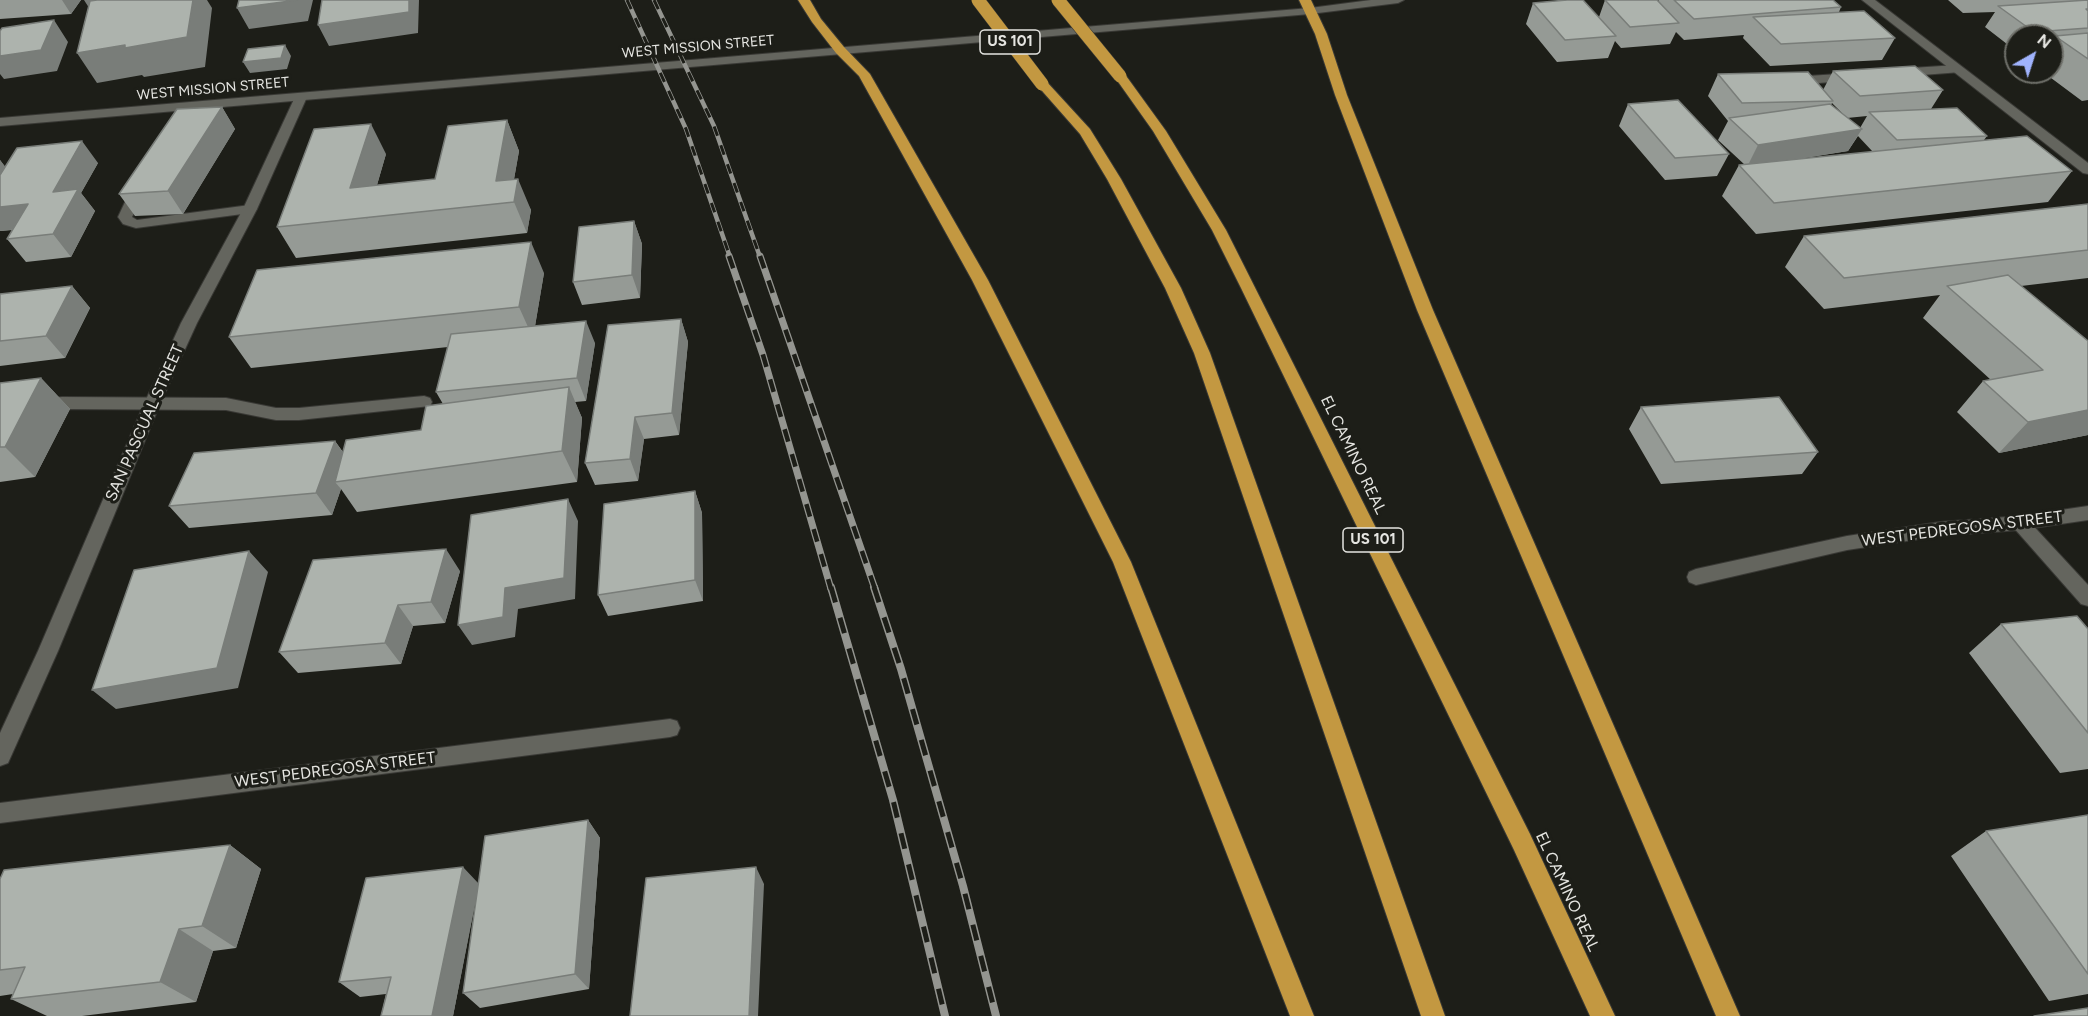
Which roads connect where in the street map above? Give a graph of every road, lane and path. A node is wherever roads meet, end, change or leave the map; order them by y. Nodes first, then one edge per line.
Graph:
1 (804, 0) edge
2 (978, 0) edge
3 (1058, 0) edge
4 (1398, 0) edge
5 (1868, 0) edge
6 (1307, 5) edge
7 (840, 50) junction
8 (1958, 69) junction
9 (1884, 74) edge
10 (1861, 76) edge
11 (1778, 82) edge
12 (301, 97) junction
13 (183, 108) junction
14 (175, 121) edge
15 (0, 122) edge
16 (2088, 170) edge
17 (146, 175) edge
18 (250, 209) junction
19 (424, 402) dead end
20 (152, 404) junction
21 (0, 410) edge
22 (2088, 513) edge
23 (2020, 523) junction
24 (1696, 577) dead end
25 (2088, 598) edge
26 (670, 728) dead end
27 (0, 756) edge
28 (0, 813) edge
29 (1302, 1016) edge
30 (1433, 1016) edge
31 (1603, 1016) edge
32 (1728, 1016) edge

1 - 7 highway
2 - 30 highway, US 101, bridge
3 - 31 highway, EL CAMINO REAL / US 101, bridge
4 - 6 street, WEST MISSION STREET
5 - 8 street
6 - 7 street, WEST MISSION STREET
6 - 32 highway
7 - 12 street, WEST MISSION STREET
7 - 29 highway
8 - 9 street
8 - 16 street
10 - 11 street
12 - 13 street, WEST MISSION STREET
12 - 18 street, SAN PASCUAL STREET
13 - 14 street
13 - 15 street, WEST MISSION STREET
17 - 18 street
18 - 20 street, SAN PASCUAL STREET
19 - 20 street
20 - 21 street
20 - 27 street, SAN PASCUAL STREET
22 - 23 street, WEST PEDREGOSA STREET
23 - 24 street, WEST PEDREGOSA STREET
23 - 25 street
26 - 28 street, WEST PEDREGOSA STREET

